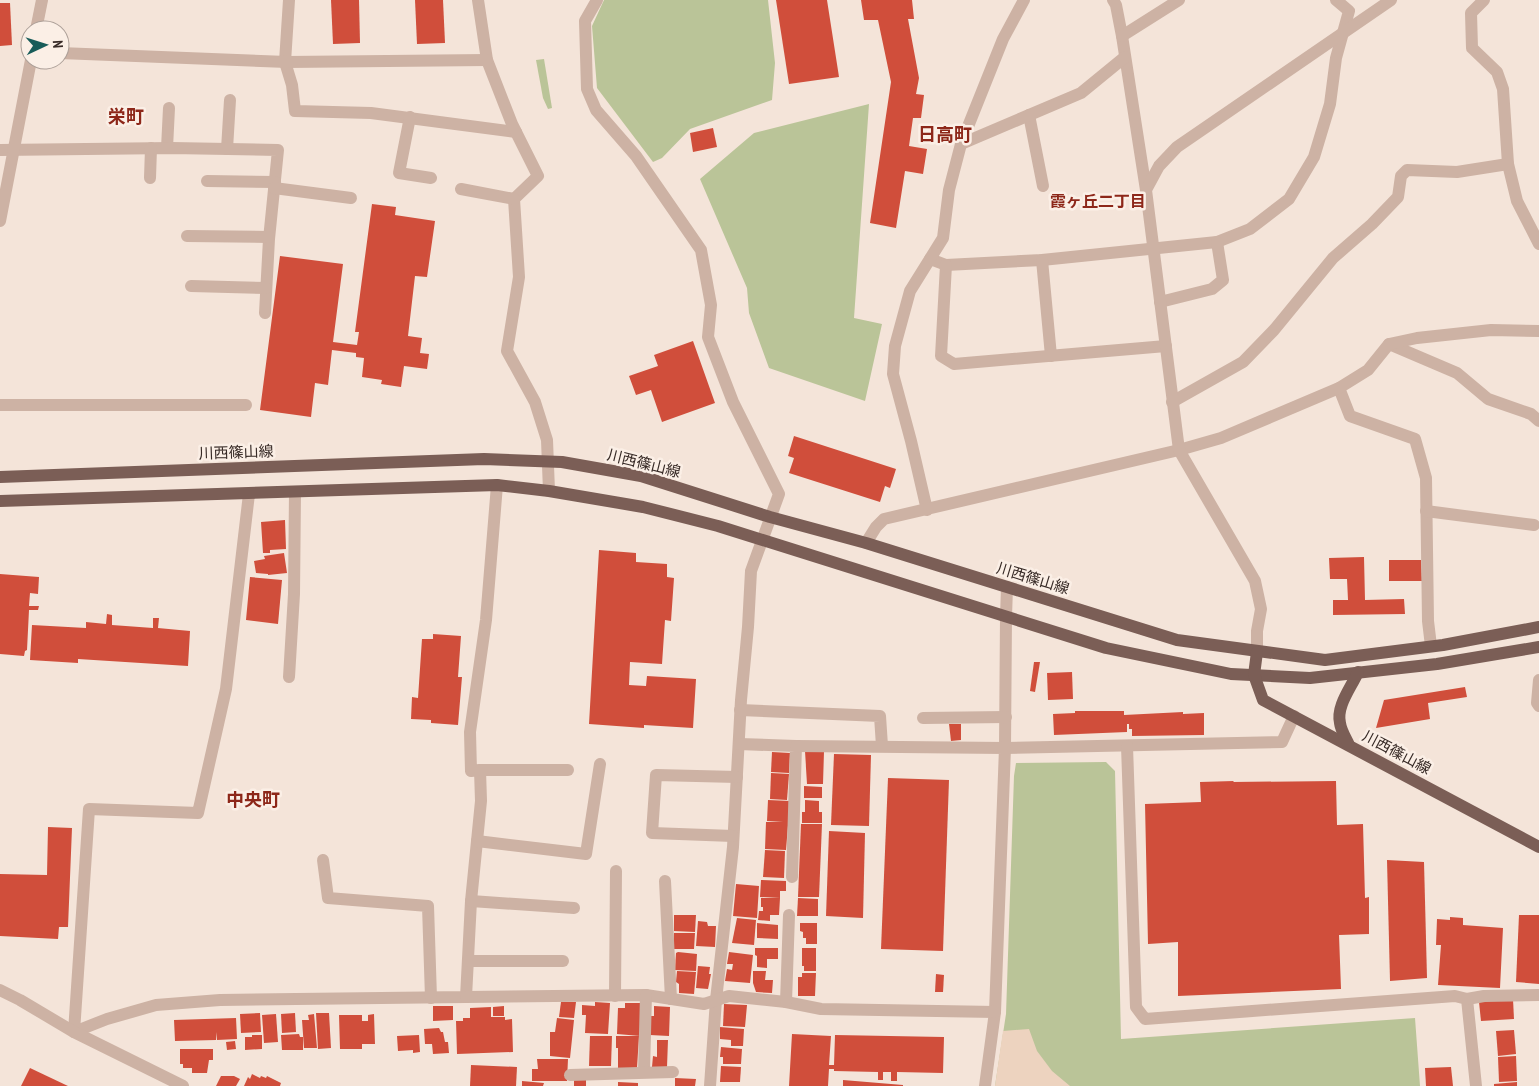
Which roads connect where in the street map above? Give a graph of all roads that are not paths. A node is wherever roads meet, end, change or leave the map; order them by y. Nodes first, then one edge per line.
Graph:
1 (42, 0) edge
2 (289, 0) edge
3 (478, 0) edge
4 (597, 0) edge
5 (1024, 0) edge
6 (1112, 0) edge
7 (1179, 0) edge
8 (1336, 0) edge
9 (1391, 0) edge
10 (1484, 0) edge
11 (38, 20) edge
12 (1344, 32) junction
13 (1122, 36) junction
14 (70, 53) edge
15 (1125, 57) junction
16 (487, 60) junction
17 (285, 62) junction
18 (29, 70) edge
19 (230, 100) dead end
20 (169, 108) dead end
21 (1029, 115) junction
22 (410, 117) junction
23 (516, 132) junction
24 (961, 144) junction
25 (150, 148) junction
26 (166, 148) junction
27 (227, 149) junction
28 (0, 150) edge
29 (14, 150) junction
30 (1508, 164) junction
31 (150, 178) dead end
32 (431, 178) dead end
33 (207, 181) dead end
34 (275, 185) junction
35 (1043, 186) dead end
36 (461, 189) dead end
37 (1146, 190) junction
38 (351, 198) dead end
39 (514, 199) junction
40 (0, 221) edge
41 (187, 236) dead end
42 (269, 237) junction
43 (1218, 242) junction
44 (1539, 244) edge
45 (1152, 250) junction
46 (930, 259) junction
47 (1042, 260) junction
48 (946, 265) junction
49 (190, 286) dead end
50 (266, 288) junction
51 (1160, 302) junction
52 (266, 313) dead end
53 (1539, 331) edge
54 (1389, 344) junction
55 (1166, 346) junction
56 (1051, 356) junction
57 (1339, 388) junction
58 (1172, 402) junction
59 (0, 405) edge
60 (246, 405) dead end
61 (1539, 421) edge
62 (1179, 450) junction
63 (547, 462) junction
64 (0, 477) edge
65 (497, 485) junction
66 (549, 490) junction
67 (294, 492) junction
68 (249, 494) junction
69 (0, 502) edge
70 (927, 510) junction
71 (1426, 511) junction
72 (770, 517) junction
73 (1534, 525) dead end
74 (762, 540) junction
75 (866, 543) junction
76 (1007, 587) junction
77 (1006, 617) junction
78 (1539, 627) edge
79 (1431, 646) junction
80 (1539, 647) edge
81 (1257, 652) junction
82 (1358, 672) junction
83 (1254, 675) junction
84 (289, 677) dead end
85 (1539, 680) edge
86 (1539, 706) edge
87 (740, 710) junction
88 (1006, 716) junction
89 (1294, 716) junction
90 (923, 718) dead end
91 (739, 744) junction
92 (1350, 745) junction
93 (796, 746) junction
94 (882, 746) junction
95 (1127, 746) junction
96 (1005, 748) junction
97 (600, 764) dead end
98 (480, 770) junction
99 (568, 770) dead end
100 (736, 777) junction
101 (733, 836) junction
102 (477, 841) junction
103 (1539, 847) edge
104 (323, 860) dead end
105 (616, 871) dead end
106 (792, 877) dead end
107 (666, 882) dead end
108 (471, 900) junction
109 (574, 908) dead end
110 (789, 915) dead end
111 (468, 960) junction
112 (563, 961) dead end
113 (0, 990) edge
114 (646, 995) junction
115 (615, 996) junction
116 (1539, 996) edge
117 (466, 997) junction
118 (432, 998) junction
119 (671, 999) junction
120 (716, 1000) junction
121 (1468, 1000) junction
122 (786, 1002) junction
123 (995, 1012) junction
124 (74, 1032) junction
125 (644, 1072) junction
126 (673, 1072) dead end
127 (570, 1075) dead end
128 (183, 1086) edge
129 (710, 1086) edge
130 (985, 1086) edge
131 (1476, 1086) edge

1 - 11 street
2 - 17 street
3 - 16 street
4 - 72 street
5 - 24 street
6 - 13 street
7 - 13 street
8 - 12 street
9 - 12 street
10 - 30 street
12 - 37 street
12 - 43 street
13 - 15 street
14 - 17 street
15 - 21 street
15 - 37 street
16 - 17 street
16 - 23 street
17 - 22 street
18 - 29 street
19 - 27 street
20 - 26 street
21 - 24 street
21 - 35 street
22 - 23 street
22 - 32 street
23 - 39 street
24 - 46 street
25 - 26 street
25 - 29 street
25 - 31 street
26 - 27 street
27 - 34 street
28 - 29 street
29 - 40 street
30 - 44 street
30 - 58 street
33 - 34 street
34 - 38 street
34 - 42 street
36 - 39 street
37 - 45 street
39 - 63 street
41 - 42 street
42 - 50 street
43 - 45 street
43 - 51 street
45 - 47 street
45 - 51 street
46 - 48 street
46 - 70 street
47 - 48 street
47 - 56 street
48 - 56 street
49 - 50 street
50 - 52 street
51 - 55 street
53 - 54 street
54 - 57 street
54 - 61 street
55 - 56 street
55 - 58 street
57 - 62 street
57 - 71 street
58 - 62 street
59 - 60 street
62 - 70 street
62 - 81 street
63 - 64 main road, 川西篠山線
63 - 66 street
63 - 72 main road, 川西篠山線
65 - 66 main road
65 - 67 main road
65 - 98 street
66 - 74 main road
67 - 68 main road
67 - 84 street
68 - 69 main road
68 - 124 street
70 - 75 street
71 - 73 street
71 - 79 street
72 - 74 street
72 - 75 main road, 川西篠山線
74 - 77 main road
74 - 87 street
75 - 76 main road, 川西篠山線
76 - 77 street
76 - 81 main road, 川西篠山線
77 - 83 main road
77 - 88 street
78 - 79 main road, 川西篠山線
79 - 81 main road, 川西篠山線
80 - 82 main road
81 - 83 main road, 川西篠山線
82 - 83 main road
82 - 92 main road
83 - 89 main road, 川西篠山線
85 - 86 street
87 - 91 street
87 - 94 street
88 - 90 street
88 - 96 street
89 - 92 main road, 川西篠山線
89 - 95 street
91 - 93 street
91 - 100 street
92 - 103 main road, 川西篠山線
93 - 94 street
93 - 106 street
94 - 96 street
95 - 96 street
95 - 121 street
96 - 123 street
97 - 102 street
98 - 99 street
98 - 102 street
100 - 101 street
100 - 101 street
101 - 120 street
102 - 108 street
104 - 118 street
105 - 115 street
107 - 119 street
108 - 109 street
108 - 111 street
110 - 122 street
111 - 112 street
111 - 117 street
113 - 124 street
114 - 115 street
114 - 119 street
114 - 125 street
115 - 117 street
116 - 121 street
117 - 118 street
118 - 124 street
119 - 120 street
120 - 122 street
120 - 129 street
121 - 131 street
122 - 123 street
123 - 130 street
124 - 128 street
125 - 126 street
125 - 127 street

